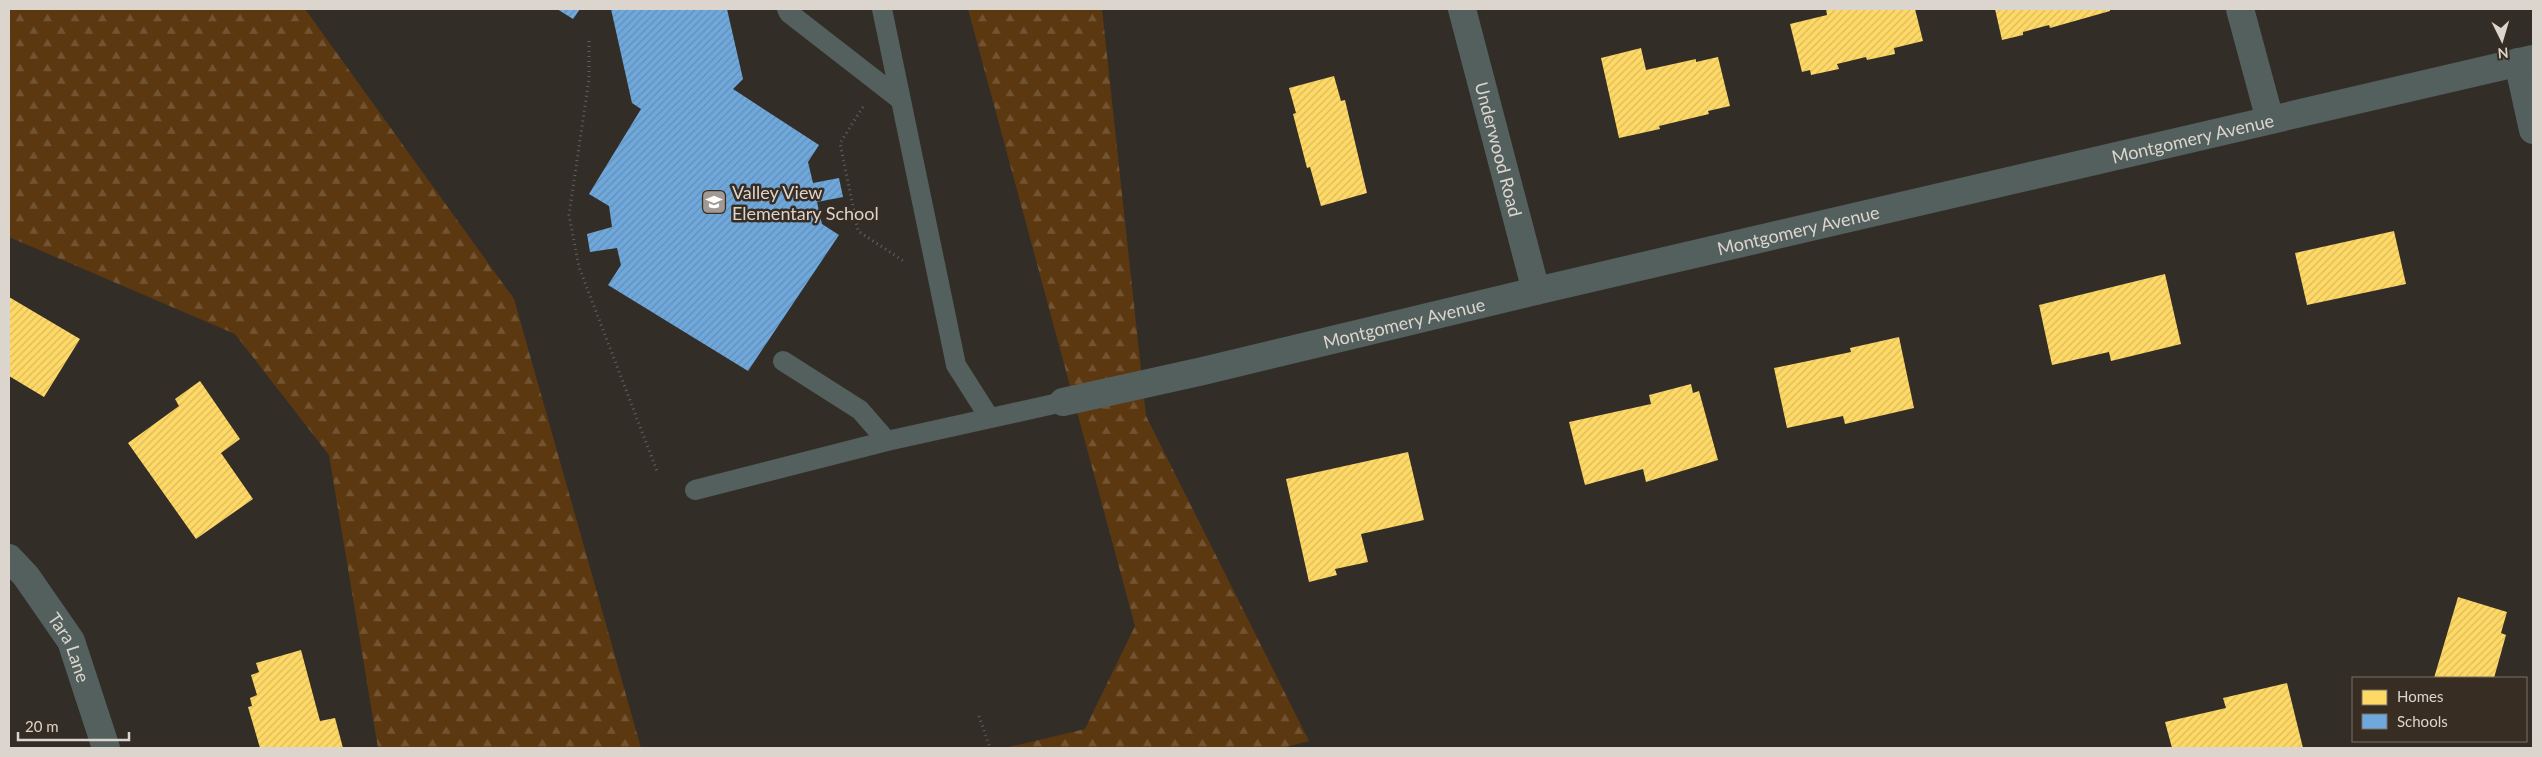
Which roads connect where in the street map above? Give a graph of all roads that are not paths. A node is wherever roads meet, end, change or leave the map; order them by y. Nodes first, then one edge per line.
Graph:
1 (788, 9) edge
2 (882, 9) edge
3 (1462, 9) edge
4 (2240, 9) edge
5 (2526, 60) edge
6 (901, 100) junction
7 (2270, 120) junction
8 (2533, 130) edge
9 (1536, 290) junction
10 (783, 361) dead end
11 (1063, 402) joint
12 (989, 417) junction
13 (886, 441) junction
14 (695, 490) dead end
15 (9, 558) edge
16 (106, 748) edge

1 - 6 lane
2 - 6 lane
3 - 9 street, Underwood Road
4 - 7 street
5 - 7 street, Montgomery Avenue
5 - 8 street
6 - 12 lane
7 - 9 street, Montgomery Avenue
9 - 11 street, Montgomery Avenue
10 - 13 lane
11 - 12 lane
12 - 13 lane
13 - 14 lane
15 - 16 street, Tara Lane

